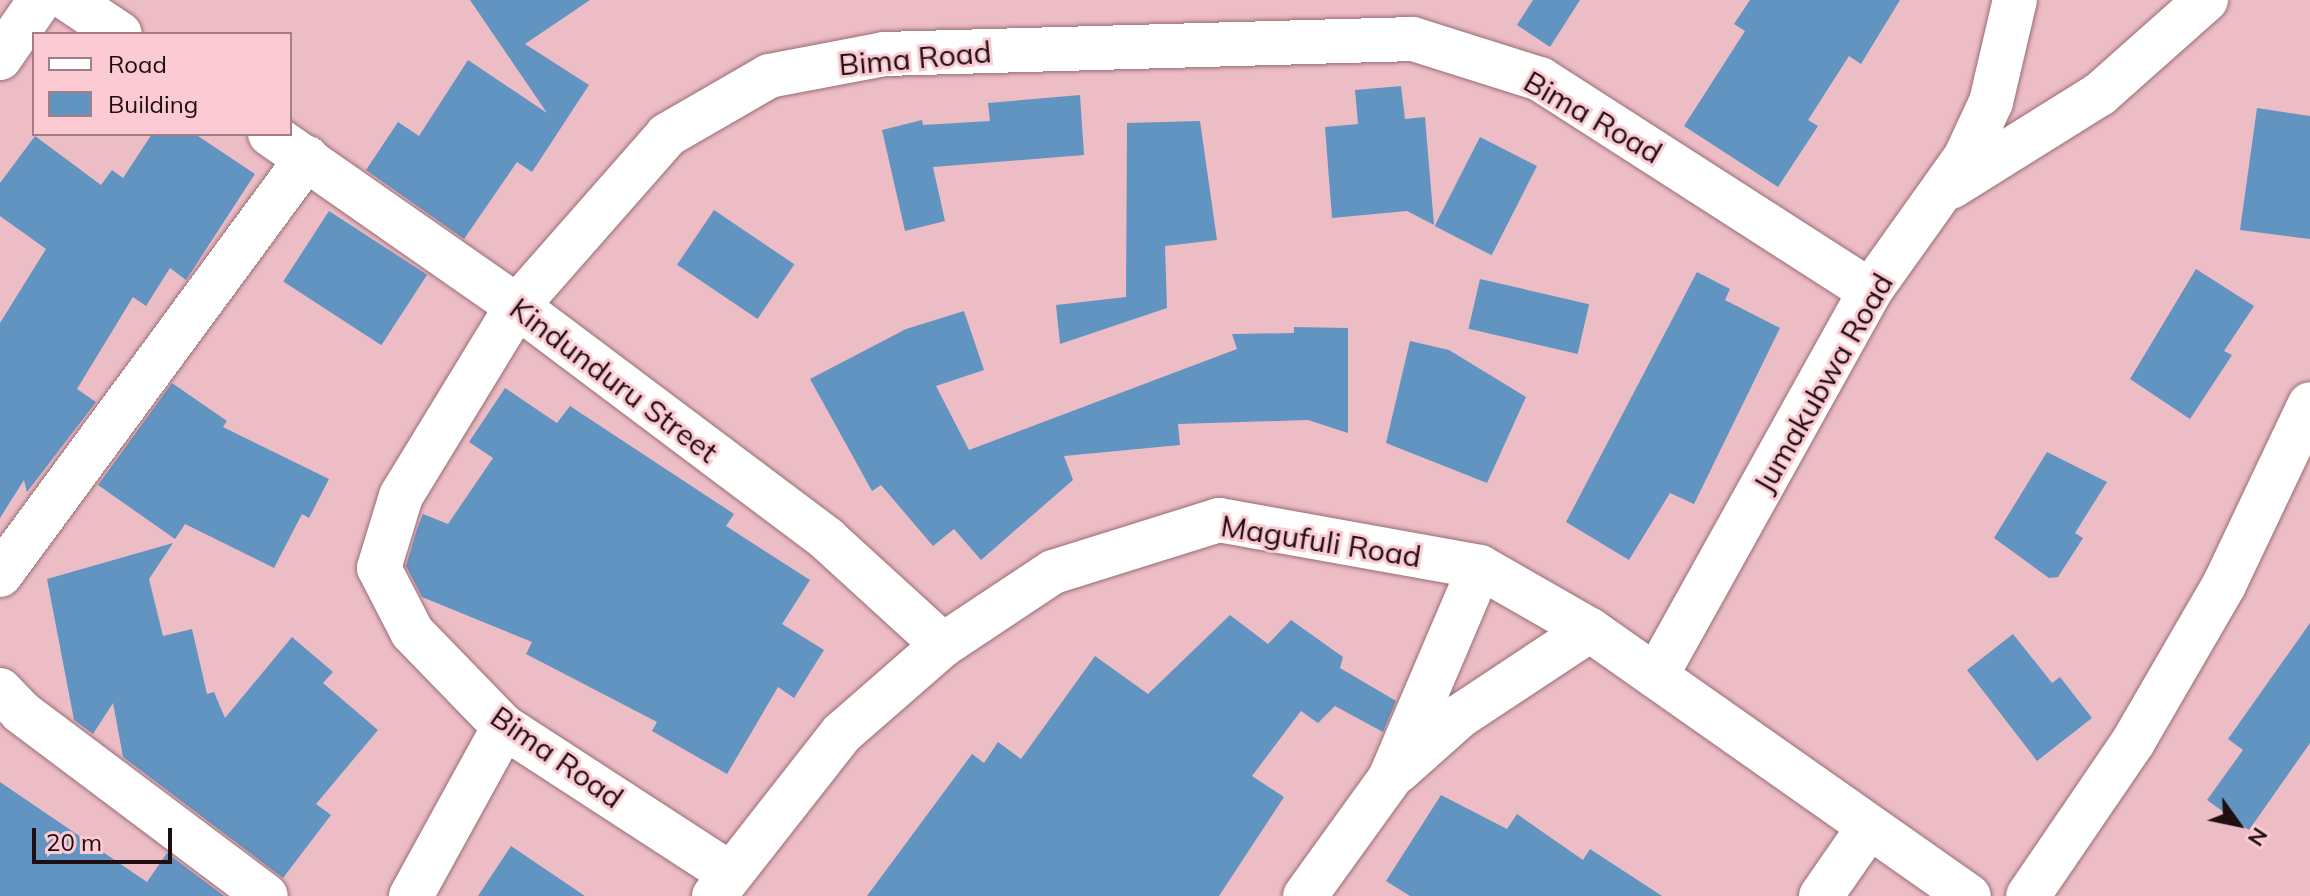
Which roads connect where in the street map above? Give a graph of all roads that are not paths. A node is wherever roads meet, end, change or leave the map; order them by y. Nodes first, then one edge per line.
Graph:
1 (40, 0) edge
2 (69, 0) edge
3 (2015, 0) edge
4 (2206, 0) edge
5 (117, 32) edge
6 (0, 58) edge
7 (273, 136) edge
8 (307, 158) junction
9 (1942, 193) junction
10 (1870, 291) junction
11 (517, 306) junction
12 (2310, 404) edge
13 (1480, 567) junction
14 (0, 575) edge
15 (1590, 630) junction
16 (943, 645) junction
17 (1656, 676) junction
18 (0, 690) edge
19 (504, 727) junction
20 (1390, 778) junction
21 (1869, 827) junction
22 (722, 884) edge
23 (266, 896) edge
24 (411, 896) edge
25 (1305, 896) edge
26 (1821, 896) edge
27 (1969, 896) edge
28 (2028, 896) edge

1 - 6 street
2 - 5 street
3 - 9 street, Jumakubwa Road
4 - 9 street
7 - 8 street, Kindunduru Street
8 - 11 street, Kindunduru Street
8 - 14 street
9 - 10 street, Jumakubwa Road
10 - 11 street, Bima Road
10 - 17 street, Jumakubwa Road
11 - 16 street, Kindunduru Street
11 - 19 street, Bima Road
12 - 28 street
13 - 15 street, Magufuli Road
13 - 16 street, Magufuli Road
13 - 20 street
15 - 17 street, Magufuli Road
15 - 20 street
16 - 22 street, Magufuli Road
17 - 21 street, Magufuli Road
18 - 23 street
19 - 22 street, Bima Road
19 - 24 street
20 - 25 street
21 - 26 street
21 - 27 street, Magufuli Road

